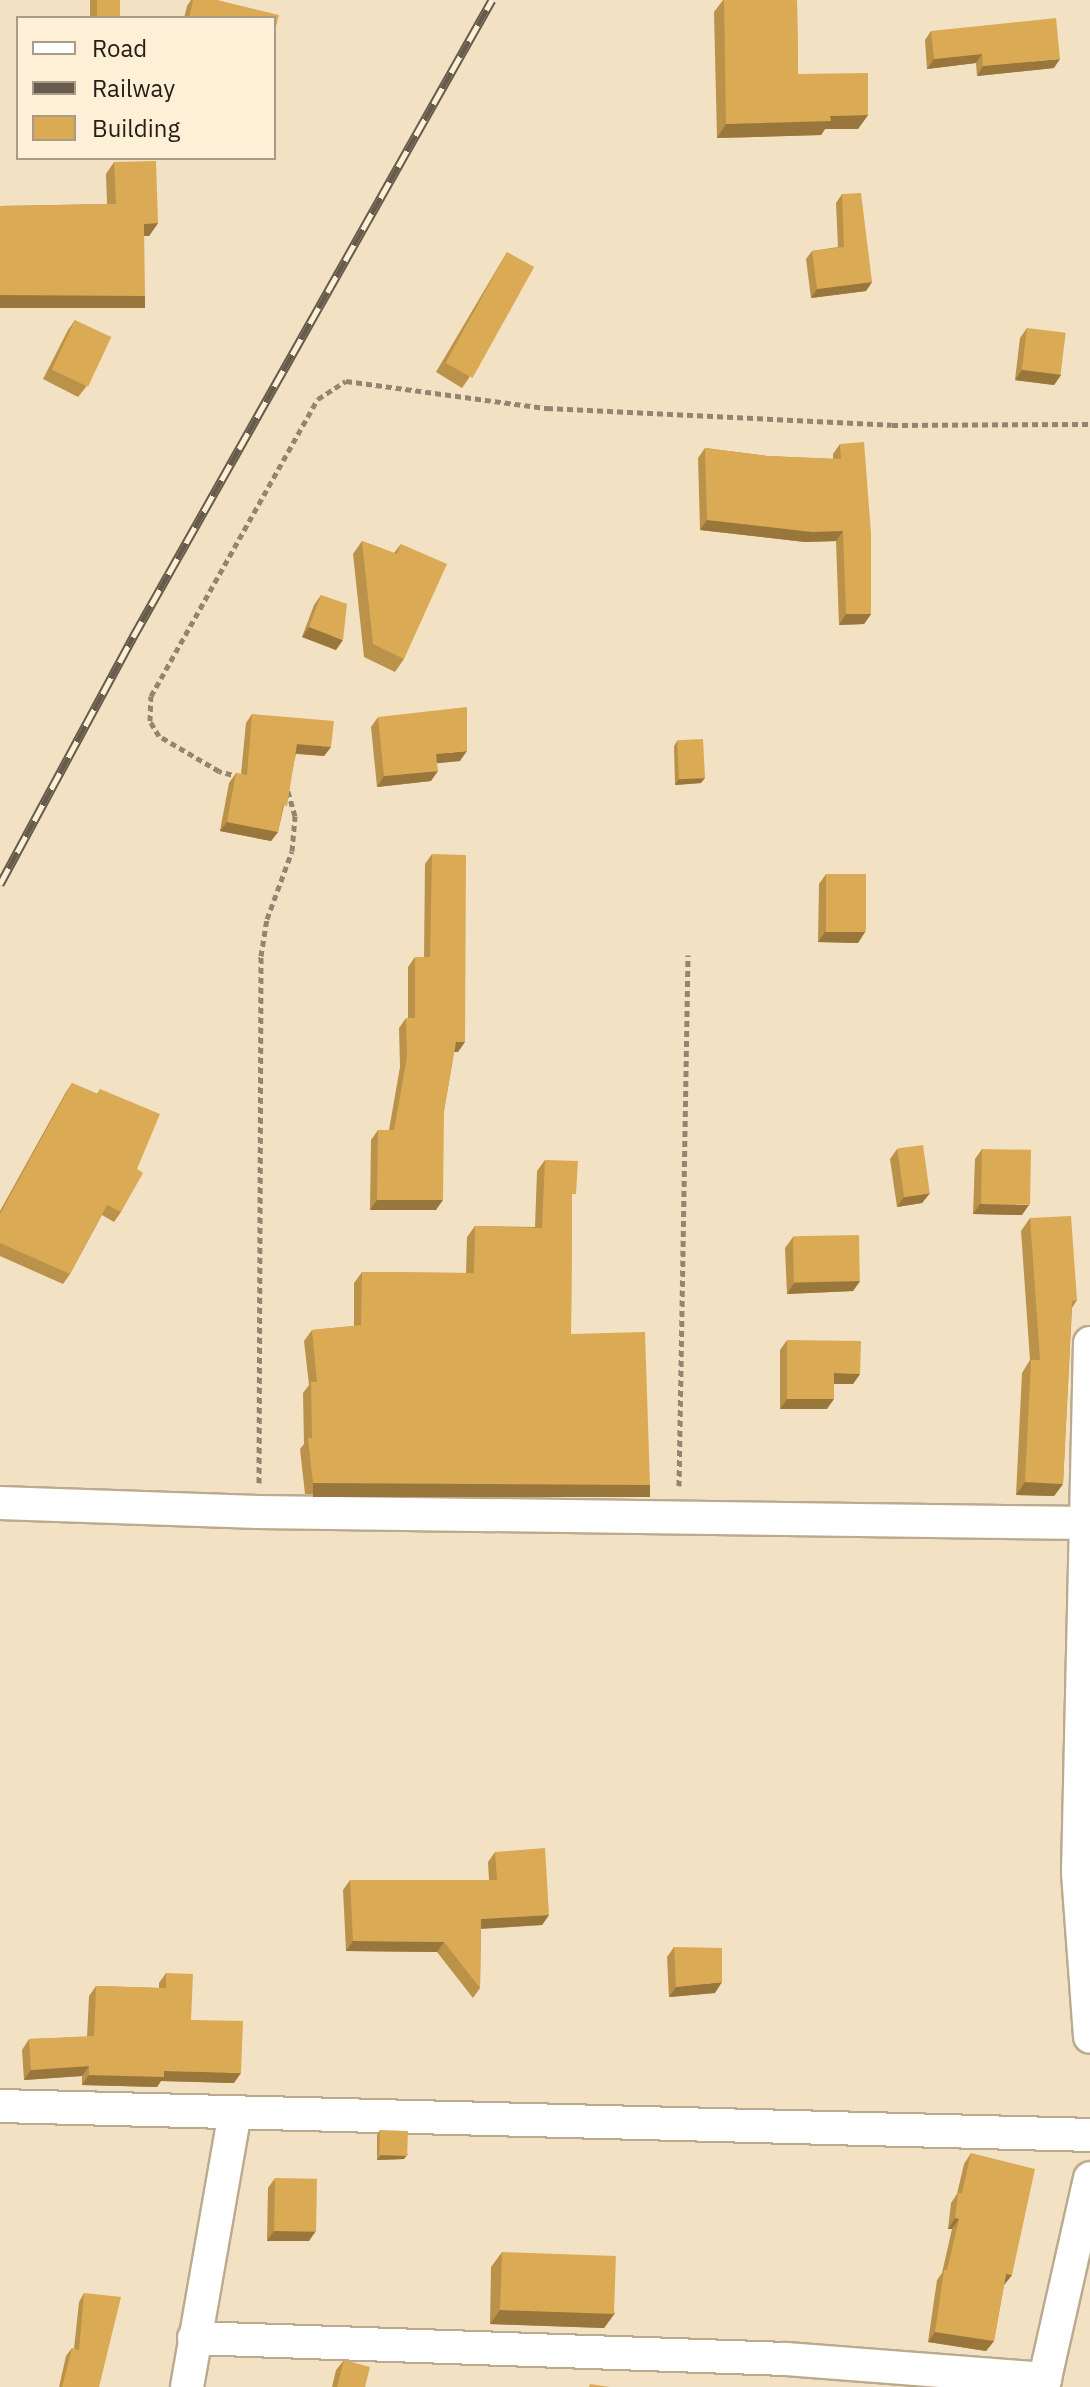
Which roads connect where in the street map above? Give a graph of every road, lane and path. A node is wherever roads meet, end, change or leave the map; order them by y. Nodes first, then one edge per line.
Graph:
1 (1090, 424) edge
2 (247, 779) edge
3 (274, 786) edge
4 (688, 955) dead end
5 (1090, 1343) edge
6 (0, 1503) edge
7 (258, 1512) junction
8 (679, 1519) junction
9 (1087, 1523) edge
10 (1090, 2037) edge
11 (0, 2106) edge
12 (235, 2113) junction
13 (1090, 2135) edge
14 (1090, 2178) edge
15 (194, 2338) junction
16 (1044, 2383) edge
17 (187, 2387) edge

1 - 2 path
3 - 7 path
4 - 8 path
5 - 9 street
6 - 7 street
7 - 8 street
8 - 9 street
9 - 10 street
11 - 12 street
12 - 13 street
12 - 15 street
14 - 16 street
15 - 16 street
15 - 17 street

